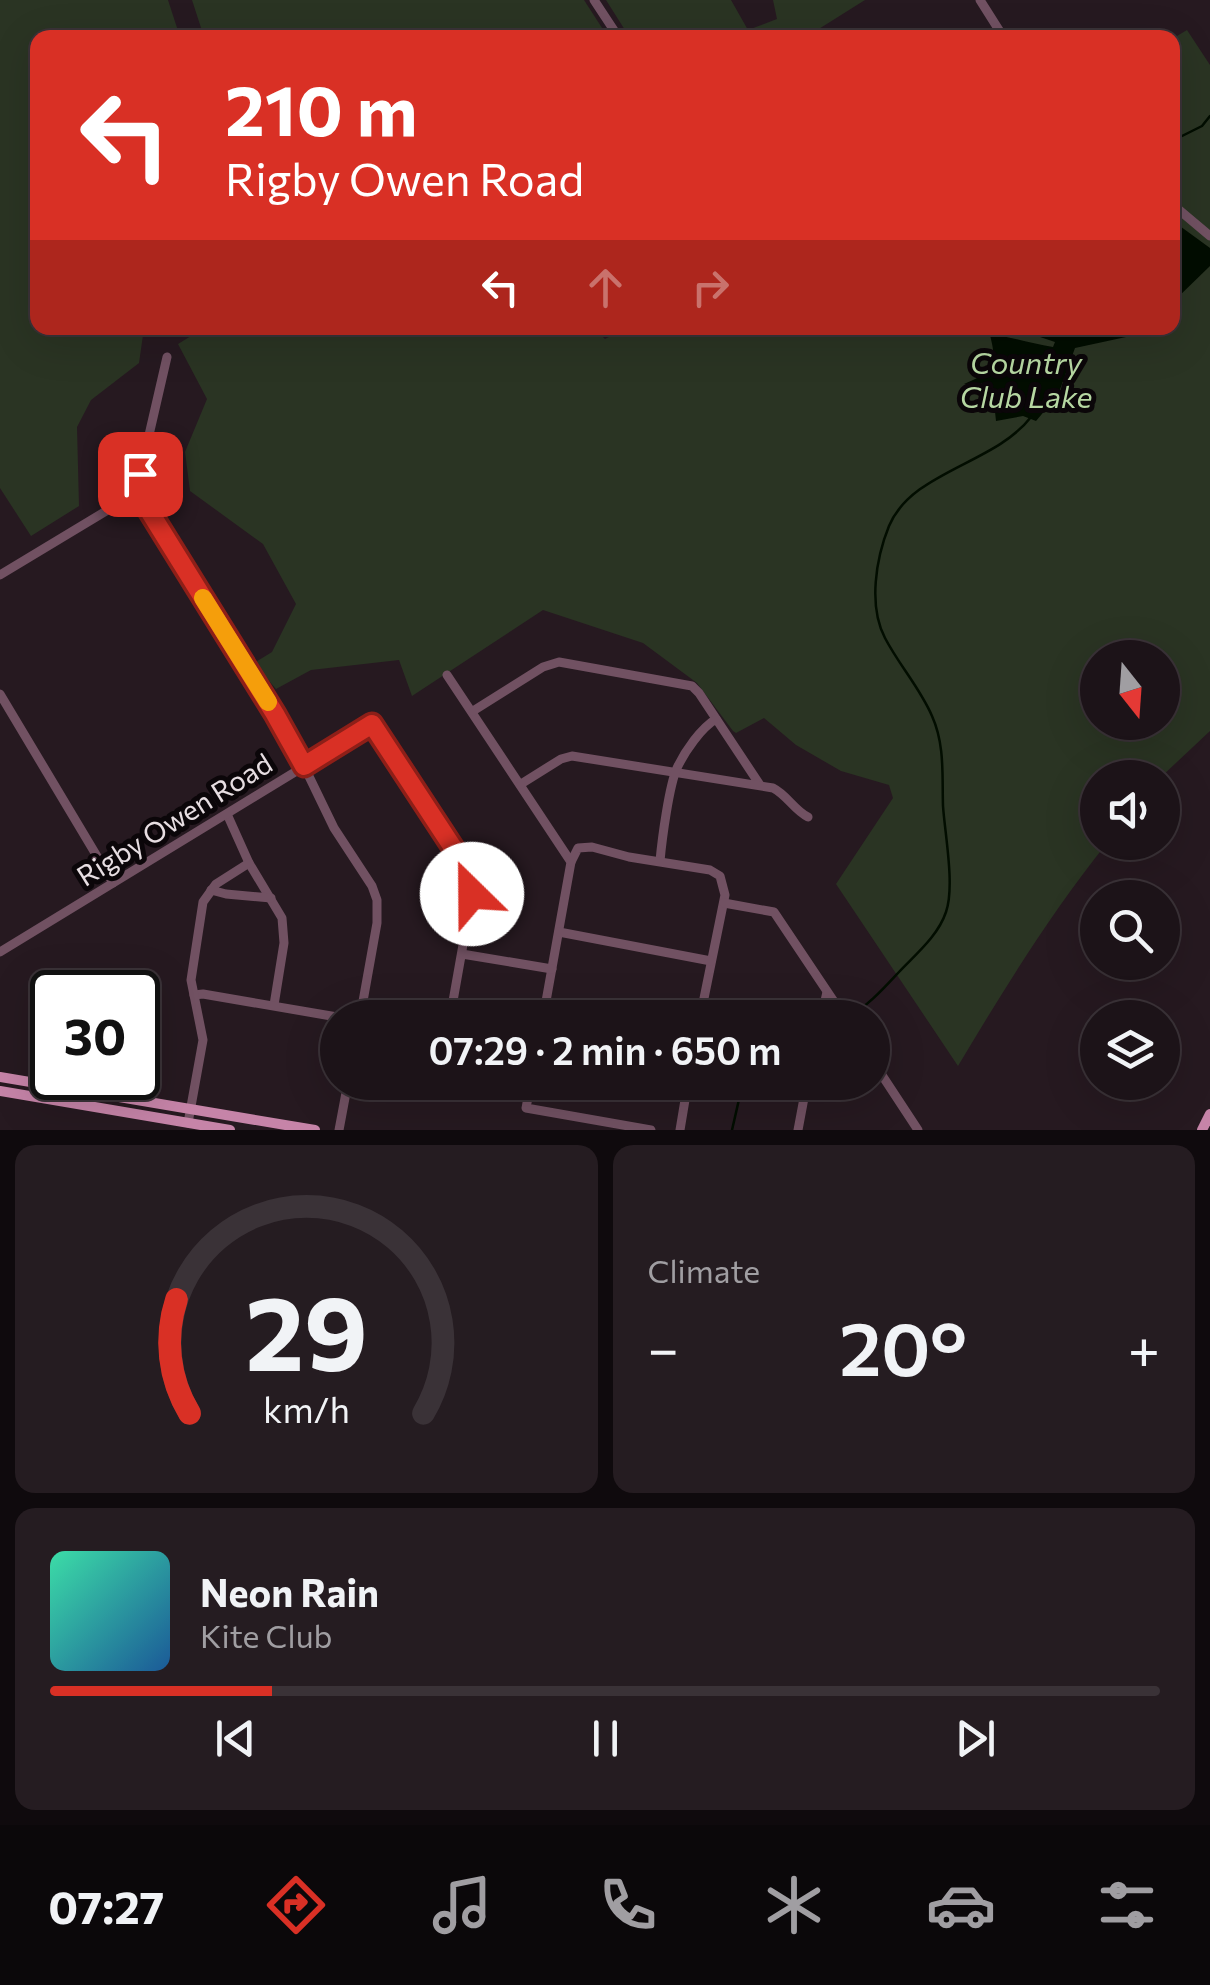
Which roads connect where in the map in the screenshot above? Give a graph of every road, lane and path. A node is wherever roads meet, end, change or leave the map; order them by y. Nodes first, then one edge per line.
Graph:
1 (594, 0) edge
2 (980, 0) edge
3 (613, 30) edge
4 (999, 30) edge
5 (1180, 211) edge
6 (1210, 236) edge
7 (167, 357) dead end
8 (143, 501) junction
9 (0, 575) edge
10 (447, 675) dead end
11 (0, 694) edge
12 (473, 711) junction
13 (716, 719) junction
14 (304, 766) junction
15 (675, 772) junction
16 (520, 784) junction
17 (760, 786) junction
18 (227, 814) junction
19 (808, 817) dead end
20 (660, 861) junction
21 (571, 862) junction
22 (249, 863) junction
23 (112, 883) junction
24 (212, 890) junction
25 (272, 898) junction
26 (724, 903) junction
27 (559, 932) junction
28 (0, 952) edge
29 (462, 954) junction
30 (711, 961) junction
31 (552, 969) junction
32 (827, 992) junction
33 (194, 995) junction
34 (363, 1000) edge
35 (453, 1000) edge
36 (546, 1000) edge
37 (703, 1000) edge
38 (825, 1000) edge
39 (834, 1000) edge
40 (274, 1006) junction
41 (320, 1014) edge
42 (0, 1077) edge
43 (30, 1082) edge
44 (890, 1087) edge
45 (0, 1089) edge
46 (30, 1092) edge
47 (134, 1100) edge
48 (345, 1100) edge
49 (528, 1100) edge
50 (685, 1100) edge
51 (804, 1100) edge
52 (191, 1110) junction
53 (1210, 1114) edge
54 (188, 1123) junction
55 (602, 1126) edge
56 (230, 1130) edge
57 (315, 1130) edge
58 (339, 1130) edge
59 (651, 1130) edge
60 (680, 1130) edge
61 (798, 1130) edge
62 (918, 1130) edge
63 (1202, 1130) edge

1 - 3 street
2 - 4 street
5 - 6 street
7 - 8 street
8 - 9 street
8 - 14 street
10 - 12 street
11 - 23 street
12 - 13 street
12 - 16 street
13 - 15 street
13 - 17 street
14 - 18 street, Rigby Owen Road
14 - 29 street, Rigby Owen Road
14 - 34 street
15 - 16 street
15 - 17 street
15 - 20 street
16 - 21 street
17 - 19 street
18 - 22 street
18 - 23 street, Rigby Owen Road
20 - 21 street
20 - 26 street
21 - 27 street
22 - 24 street
22 - 25 street
23 - 28 street, Rigby Owen Road
24 - 25 street
24 - 33 street
25 - 40 street
26 - 30 street
26 - 32 street
27 - 30 street
27 - 31 street
29 - 31 street
29 - 35 street
30 - 37 street
31 - 36 street
32 - 38 street
32 - 39 street
33 - 40 street
33 - 52 street
40 - 41 street
42 - 43 main road
44 - 62 street
45 - 46 main road
45 - 54 main road
47 - 52 main road
48 - 58 street
49 - 55 street
50 - 60 street
51 - 61 street
52 - 54 street
52 - 57 main road
53 - 63 main road
54 - 56 main road
55 - 59 street

